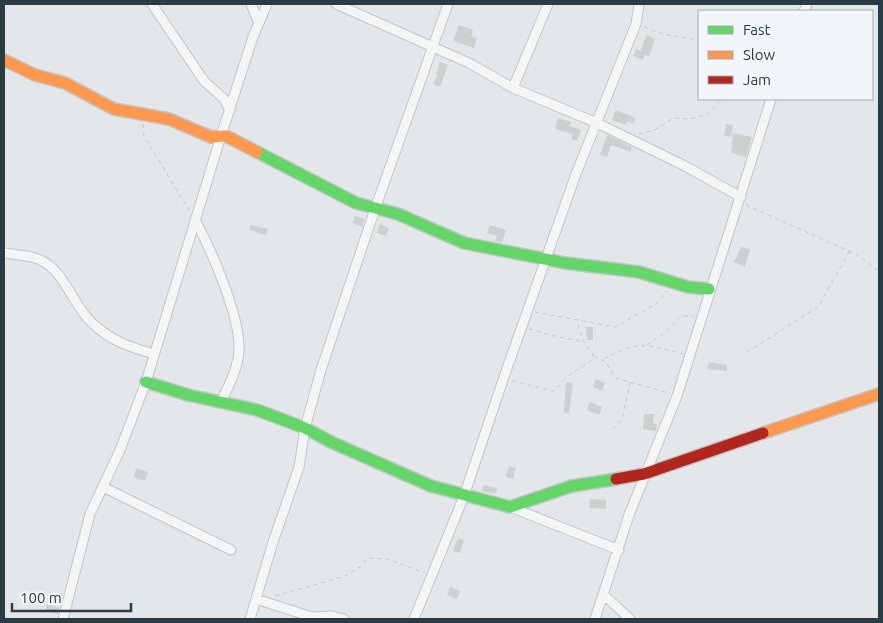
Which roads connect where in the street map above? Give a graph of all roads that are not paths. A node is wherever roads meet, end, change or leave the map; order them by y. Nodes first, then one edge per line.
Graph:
1 (152, 4) edge
2 (251, 4) edge
3 (267, 4) edge
4 (336, 4) edge
5 (448, 4) edge
6 (548, 4) edge
7 (639, 4) edge
8 (260, 23) junction
9 (433, 48) junction
10 (4, 60) edge
11 (513, 88) junction
12 (771, 100) edge
13 (230, 110) junction
14 (597, 123) junction
15 (221, 136) junction
16 (740, 199) junction
17 (375, 209) junction
18 (195, 220) junction
19 (4, 253) edge
20 (546, 258) junction
21 (709, 289) junction
22 (154, 354) junction
23 (146, 382) junction
24 (879, 394) edge
25 (221, 401) junction
26 (305, 428) junction
27 (644, 474) junction
28 (103, 486) junction
29 (464, 496) junction
30 (510, 507) junction
31 (231, 550) dead end
32 (619, 550) junction
33 (605, 596) junction
34 (256, 599) junction
35 (63, 619) edge
36 (250, 619) edge
37 (344, 619) edge
38 (414, 619) edge
39 (596, 619) edge
40 (630, 619) edge

1 - 13 street
2 - 8 street
3 - 8 street
4 - 9 street
5 - 9 street
6 - 11 street
7 - 14 street
8 - 13 street
9 - 11 street
9 - 17 street
10 - 15 street
11 - 14 street
12 - 16 street
13 - 15 street
14 - 16 street
14 - 20 street
15 - 17 street
15 - 18 street
16 - 21 street
17 - 20 street
17 - 26 street
18 - 22 street
18 - 25 street
19 - 22 street
20 - 21 street
20 - 29 street
21 - 27 street
22 - 23 street
23 - 25 street
23 - 28 street
24 - 27 street
25 - 26 street
26 - 29 street
26 - 34 street
27 - 30 street
27 - 32 street
28 - 31 street
28 - 35 street
29 - 30 street
29 - 38 street
30 - 32 street
32 - 33 street
33 - 39 street
33 - 40 street
34 - 36 street
34 - 37 street

